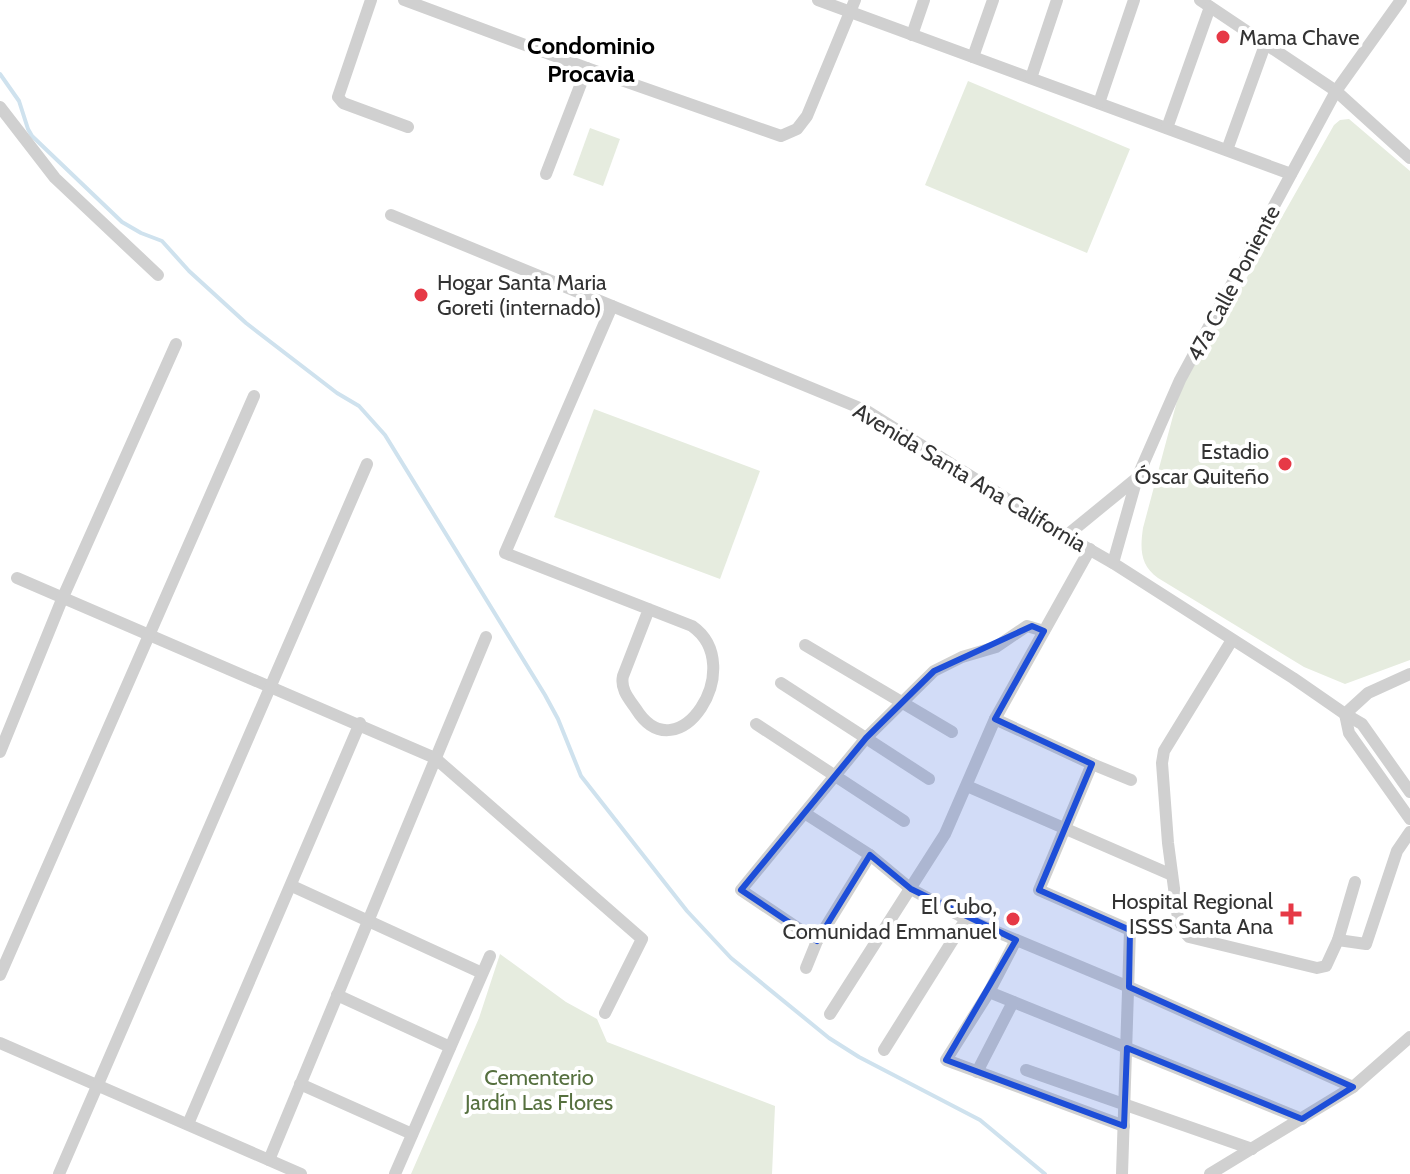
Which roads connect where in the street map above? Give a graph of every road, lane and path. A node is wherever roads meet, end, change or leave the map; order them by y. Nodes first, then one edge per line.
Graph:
1 (371, 0) edge
2 (404, 0) edge
3 (818, 0) edge
4 (924, 0) edge
5 (993, 0) edge
6 (1057, 0) edge
7 (1134, 0) edge
8 (1401, 0) edge
9 (1205, 4) edge
10 (853, 6) edge
11 (912, 35) junction
12 (1265, 45) junction
13 (973, 57) junction
14 (587, 68) junction
15 (1031, 78) junction
16 (1336, 91) junction
17 (1099, 103) junction
18 (0, 107) edge
19 (408, 127) dead end
20 (1167, 128) junction
21 (1227, 150) junction
22 (1410, 158) edge
23 (546, 174) dead end
24 (1291, 174) junction
25 (391, 215) dead end
26 (158, 275) dead end
27 (612, 306) junction
28 (176, 344) dead end
29 (254, 396) dead end
30 (367, 464) dead end
31 (1137, 478) junction
32 (1066, 536) junction
33 (1090, 549) junction
34 (1113, 563) junction
35 (17, 578) dead end
36 (63, 597) junction
37 (649, 609) junction
38 (1044, 631) junction
39 (148, 634) junction
40 (486, 637) dead end
41 (1232, 640) junction
42 (805, 645) dead end
43 (1410, 674) edge
44 (781, 683) dead end
45 (269, 685) junction
46 (902, 703) junction
47 (1345, 714) junction
48 (995, 719) junction
49 (360, 723) junction
50 (756, 724) dead end
51 (952, 732) dead end
52 (866, 738) junction
53 (0, 752) edge
54 (435, 758) junction
55 (1092, 764) junction
56 (836, 775) junction
57 (929, 779) dead end
58 (1131, 780) dead end
59 (967, 786) junction
60 (1410, 792) edge
61 (806, 814) junction
62 (1410, 819) edge
63 (904, 821) dead end
64 (1064, 830) junction
65 (1410, 832) edge
66 (870, 855) junction
67 (1172, 875) junction
68 (1355, 882) dead end
69 (292, 886) junction
70 (911, 889) junction
71 (966, 919) junction
72 (368, 921) junction
73 (1016, 940) junction
74 (1338, 940) junction
75 (817, 941) junction
76 (490, 956) dead end
77 (806, 968) dead end
78 (482, 973) junction
79 (0, 975) edge
80 (1129, 987) junction
81 (989, 992) junction
82 (337, 995) junction
83 (1013, 1002) junction
84 (605, 1013) dead end
85 (830, 1014) dead end
86 (1410, 1037) edge
87 (0, 1043) edge
88 (450, 1047) junction
89 (1127, 1048) junction
90 (884, 1050) dead end
91 (1026, 1070) dead end
92 (977, 1072) junction
93 (300, 1084) junction
94 (97, 1087) junction
95 (1353, 1087) junction
96 (1125, 1106) junction
97 (1302, 1119) junction
98 (188, 1124) junction
99 (1124, 1126) junction
100 (412, 1134) junction
101 (1252, 1149) junction
102 (269, 1160) junction
103 (59, 1174) edge
104 (301, 1174) edge
105 (395, 1174) edge
106 (1122, 1174) edge
107 (1210, 1174) edge

1 - 19 street
2 - 14 street
3 - 10 street
4 - 11 street
5 - 13 street
6 - 15 street
7 - 17 street
8 - 16 street, 47a Calle Poniente
9 - 12 street
9 - 20 street
10 - 11 street
10 - 14 street
11 - 13 street
12 - 16 street
12 - 21 street
13 - 15 street
14 - 23 street
15 - 17 street
16 - 22 street
16 - 24 street, 47a Calle Poniente
17 - 20 street
18 - 26 street
20 - 21 street
21 - 24 street
24 - 31 street, 47a Calle Poniente
25 - 27 street, Avenida Santa Ana California
27 - 32 street, Avenida Santa Ana California
27 - 37 street
28 - 36 street
29 - 39 street
30 - 45 street
31 - 32 street, 47a Calle Poniente
31 - 34 street, 47a Calle Poniente
32 - 33 street, Avenida Santa Ana California
33 - 34 street, Avenida Santa Ana California
33 - 38 street
34 - 41 street, Avenida Santa Ana California
35 - 36 street
36 - 39 street
36 - 53 street
37 - 37 street
38 - 46 street
38 - 48 street
39 - 45 street
39 - 79 street
40 - 54 street
41 - 47 street, Avenida Santa Ana California
41 - 67 street
42 - 46 street
43 - 47 street
44 - 52 street
45 - 49 street
45 - 94 street
46 - 51 street
46 - 52 street
47 - 60 street, Avenida Santa Ana California
47 - 62 street
48 - 55 street
48 - 59 street
49 - 54 street
49 - 69 street
50 - 56 street
52 - 56 street
52 - 57 street
54 - 72 street
54 - 84 street
55 - 58 street
55 - 64 street
56 - 61 street
56 - 63 street
59 - 64 street
59 - 70 street
61 - 66 street
61 - 75 street
64 - 67 street
64 - 80 street
65 - 74 street
66 - 70 street
66 - 75 street
67 - 74 street
68 - 74 street
69 - 72 street
69 - 98 street
70 - 71 street
70 - 85 street
71 - 73 street
71 - 90 street
72 - 78 street
72 - 82 street
73 - 80 street
73 - 81 street
75 - 77 street
76 - 78 street
78 - 88 street
80 - 89 street
80 - 95 street
81 - 83 street
81 - 92 street
82 - 88 street
82 - 93 street
83 - 89 street
83 - 92 street
86 - 95 street
87 - 94 street
88 - 100 street
89 - 96 street
89 - 97 street
91 - 96 street
92 - 99 street
93 - 100 street
93 - 102 street
94 - 98 street
94 - 103 street
95 - 97 street
96 - 99 street
96 - 101 street
97 - 101 street
98 - 102 street
99 - 106 street
100 - 105 street
101 - 107 street
102 - 104 street

